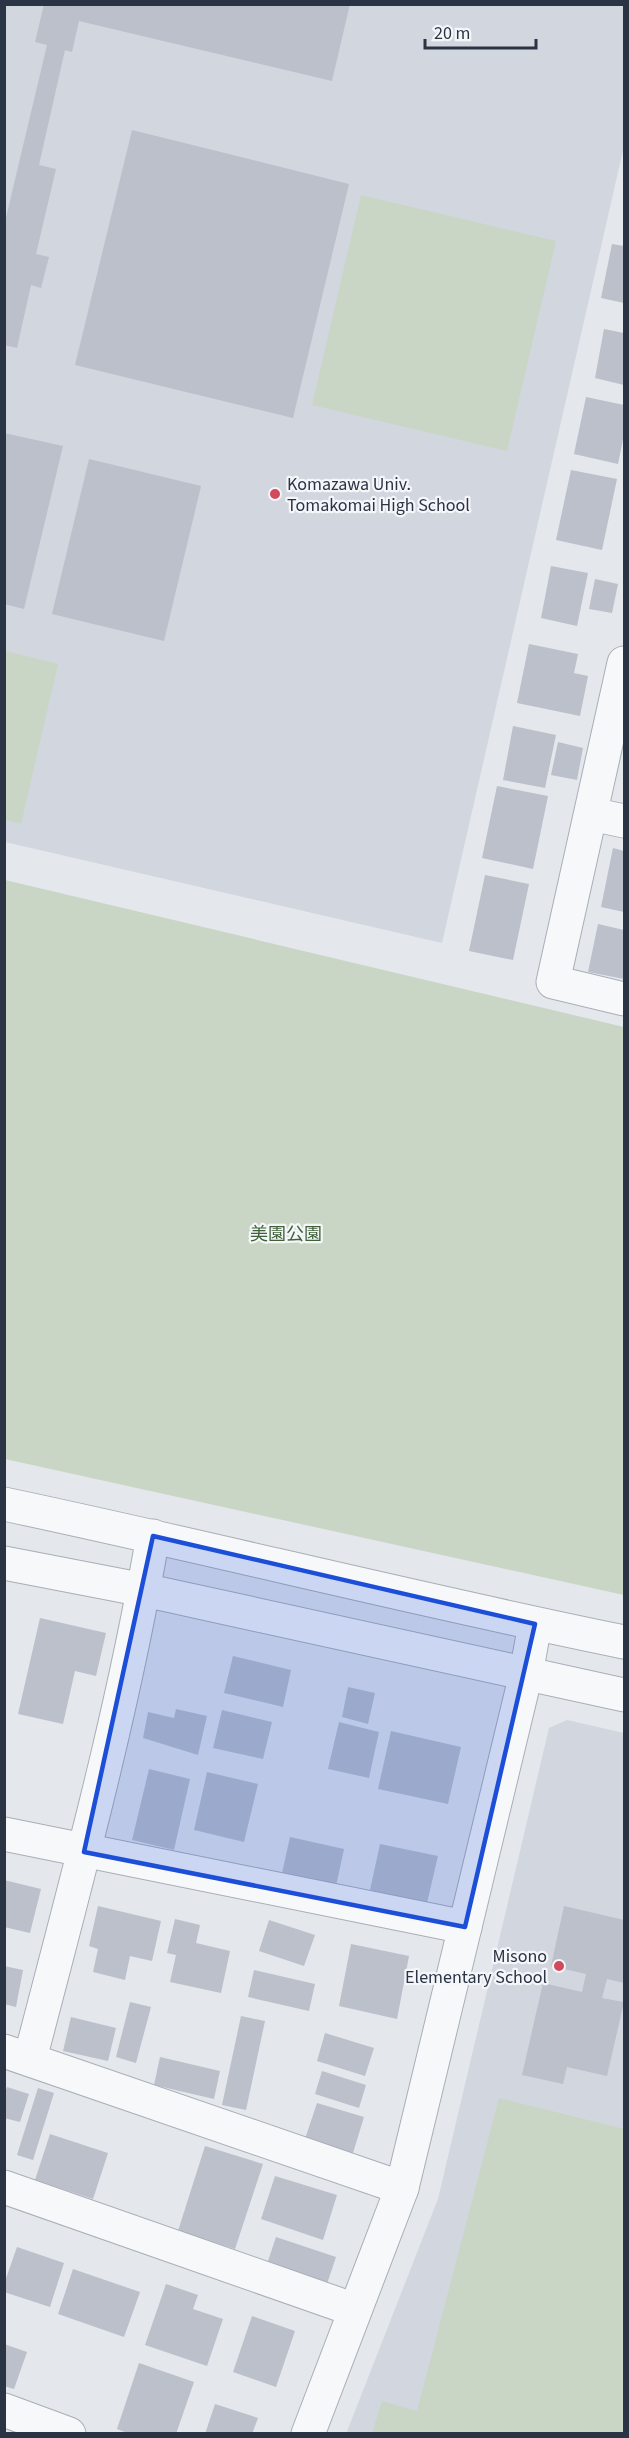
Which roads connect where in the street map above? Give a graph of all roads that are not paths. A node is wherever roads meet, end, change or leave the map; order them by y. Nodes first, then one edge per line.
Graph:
1 (624, 663) edge
2 (591, 814) junction
3 (624, 821) edge
4 (624, 999) edge
5 (4, 1504) edge
6 (153, 1536) junction
7 (4, 1563) edge
8 (144, 1590) junction
9 (535, 1624) junction
10 (624, 1642) edge
11 (526, 1674) junction
12 (624, 1695) edge
13 (4, 1834) edge
14 (84, 1852) junction
15 (465, 1928) junction
16 (17, 2055) edge
17 (4, 2187) edge
18 (402, 2188) junction
19 (355, 2310) junction
20 (4, 2410) edge
21 (69, 2433) edge
22 (308, 2433) edge

1 - 2 street
2 - 3 street
2 - 4 street
5 - 6 street
6 - 8 street
6 - 9 street
7 - 8 street
8 - 11 street
8 - 14 street
9 - 10 street
9 - 11 street
11 - 12 street
11 - 15 street
13 - 14 street
14 - 15 street
14 - 16 street
15 - 18 street
16 - 18 street
17 - 19 street
18 - 19 street
19 - 22 street
20 - 21 street

